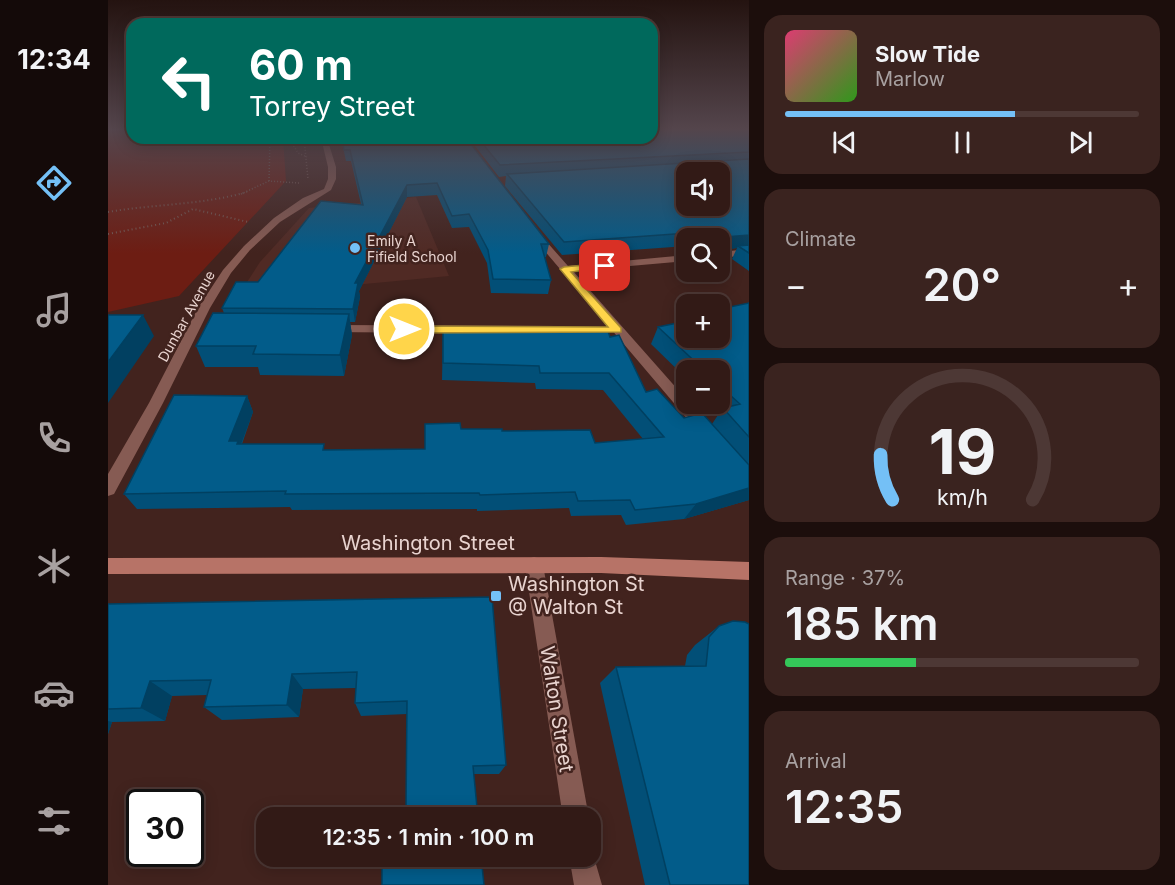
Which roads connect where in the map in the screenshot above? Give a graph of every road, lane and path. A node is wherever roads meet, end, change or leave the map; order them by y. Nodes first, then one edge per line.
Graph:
1 (269, 170) edge
2 (332, 170) edge
3 (268, 182) junction
4 (305, 183) dead end
5 (192, 202) junction
6 (193, 209) junction
7 (108, 212) edge
8 (528, 226) edge
9 (269, 228) junction
10 (108, 234) edge
11 (749, 252) edge
12 (730, 254) edge
13 (676, 259) edge
14 (564, 269) junction
15 (322, 329) edge
16 (581, 330) edge
17 (715, 442) edge
18 (108, 489) edge
19 (534, 565) junction
20 (108, 566) edge
21 (749, 571) edge
22 (574, 807) edge
23 (584, 867) edge
24 (588, 885) edge

1 - 3 path
2 - 9 street, Dunbar Avenue
3 - 4 path
3 - 5 path
5 - 6 path
5 - 7 path
6 - 9 path
6 - 10 path
8 - 14 street
9 - 18 street, Dunbar Avenue
11 - 12 street
13 - 14 street
14 - 17 street
15 - 16 street
19 - 20 main road, Washington Street
19 - 21 main road, Washington Street
19 - 22 street, Walton Street
23 - 24 street

